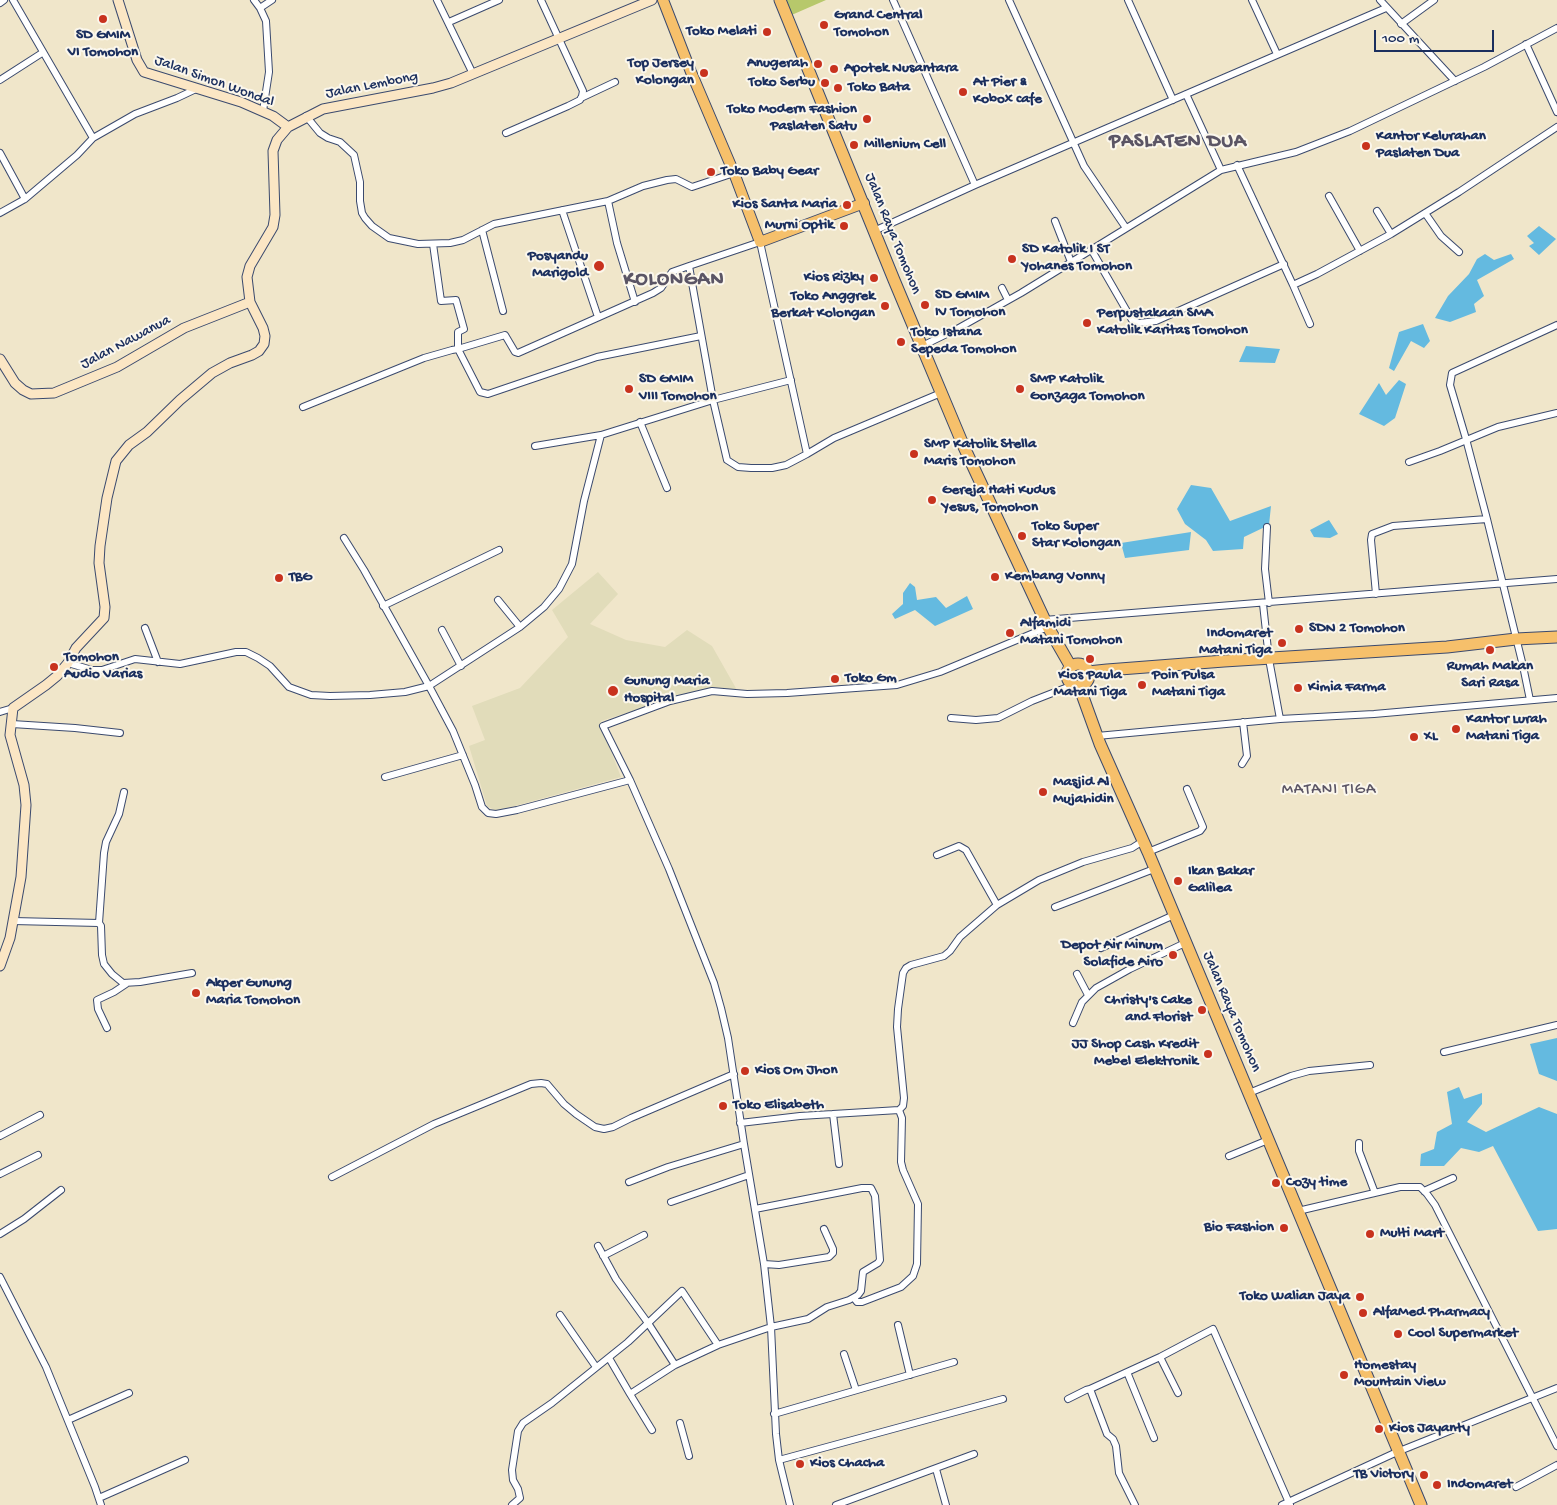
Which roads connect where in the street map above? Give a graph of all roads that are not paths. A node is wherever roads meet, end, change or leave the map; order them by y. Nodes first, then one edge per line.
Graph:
1 (4, 0) edge
2 (12, 0) edge
3 (118, 0) edge
4 (254, 0) edge
5 (272, 0) edge
6 (437, 0) edge
7 (499, 0) edge
8 (541, 0) edge
9 (652, 0) edge
10 (664, 0) edge
11 (780, 0) edge
12 (893, 0) edge
13 (1009, 0) edge
14 (1128, 0) edge
15 (1252, 0) edge
16 (1380, 0) edge
17 (1434, 0) edge
18 (0, 2) edge
19 (260, 8) junction
20 (1386, 8) junction
21 (448, 22) junction
22 (1401, 24) junction
23 (1557, 28) edge
24 (559, 37) junction
25 (1526, 44) junction
26 (42, 52) junction
27 (1276, 54) junction
28 (473, 74) junction
29 (0, 80) edge
30 (1455, 81) junction
31 (615, 82) dead end
32 (196, 89) junction
33 (1186, 94) junction
34 (581, 98) junction
35 (1173, 100) junction
36 (263, 112) junction
37 (1557, 112) edge
38 (306, 116) junction
39 (288, 127) junction
40 (1557, 127) edge
41 (506, 132) dead end
42 (92, 138) junction
43 (1074, 144) junction
44 (0, 153) edge
45 (1237, 165) junction
46 (1221, 170) junction
47 (734, 173) junction
48 (975, 185) junction
49 (1329, 196) dead end
50 (25, 199) junction
51 (608, 201) junction
52 (864, 203) junction
53 (562, 210) junction
54 (1377, 211) dead end
55 (0, 212) edge
56 (1425, 212) junction
57 (1055, 221) dead end
58 (1126, 228) junction
59 (482, 230) junction
60 (874, 231) junction
61 (1391, 234) junction
62 (760, 242) junction
63 (433, 244) junction
64 (1091, 249) junction
65 (1360, 251) junction
66 (1459, 252) dead end
67 (1071, 262) junction
68 (1284, 264) junction
69 (689, 266) junction
70 (1293, 285) junction
71 (1002, 288) dead end
72 (1008, 300) junction
73 (250, 302) junction
74 (635, 302) junction
75 (503, 311) dead end
76 (598, 317) junction
77 (1310, 324) dead end
78 (1557, 325) edge
79 (701, 336) junction
80 (922, 346) junction
81 (458, 349) junction
82 (0, 359) edge
83 (791, 380) junction
84 (941, 393) junction
85 (713, 400) junction
86 (303, 407) dead end
87 (1557, 413) edge
88 (640, 422) junction
89 (601, 435) junction
90 (1466, 439) junction
91 (536, 446) dead end
92 (807, 454) junction
93 (1409, 462) dead end
94 (667, 488) dead end
95 (1487, 519) junction
96 (1267, 528) dead end
97 (344, 538) dead end
98 (499, 550) dead end
99 (1557, 579) edge
100 (1503, 585) junction
101 (1376, 594) junction
102 (498, 600) dead end
103 (1266, 603) junction
104 (383, 606) junction
105 (1046, 624) junction
106 (520, 627) junction
107 (145, 628) dead end
108 (442, 630) dead end
109 (1557, 637) edge
110 (1516, 639) junction
111 (1269, 659) junction
112 (158, 662) junction
113 (68, 663) junction
114 (461, 666) junction
115 (1071, 667) junction
116 (1088, 672) junction
117 (1076, 685) junction
118 (430, 686) junction
119 (1557, 698) edge
120 (1530, 700) junction
121 (13, 708) junction
122 (0, 712) edge
123 (951, 718) dead end
124 (1280, 719) junction
125 (1243, 722) junction
126 (12, 724) junction
127 (120, 734) dead end
128 (1097, 736) junction
129 (464, 755) junction
130 (1242, 764) dead end
131 (385, 777) dead end
132 (630, 780) junction
133 (1187, 789) dead end
134 (124, 792) dead end
135 (1146, 846) junction
136 (937, 855) dead end
137 (1154, 869) junction
138 (997, 905) junction
139 (1055, 907) dead end
140 (1174, 915) junction
141 (13, 921) junction
142 (99, 923) junction
143 (1185, 943) junction
144 (1101, 948) dead end
145 (0, 966) edge
146 (192, 973) dead end
147 (1077, 974) dead end
148 (126, 984) junction
149 (1088, 994) junction
150 (1073, 1023) dead end
151 (1557, 1025) edge
152 (108, 1028) dead end
153 (1444, 1052) dead end
154 (1370, 1066) dead end
155 (734, 1074) junction
156 (1249, 1093) junction
157 (899, 1110) junction
158 (833, 1114) junction
159 (40, 1115) dead end
160 (740, 1123) junction
161 (0, 1136) edge
162 (1268, 1140) junction
163 (1358, 1143) dead end
164 (744, 1144) junction
165 (38, 1155) dead end
166 (1229, 1156) dead end
167 (839, 1164) dead end
168 (0, 1174) edge
169 (749, 1175) junction
170 (332, 1177) dead end
171 (1453, 1178) dead end
172 (629, 1182) dead end
173 (61, 1190) dead end
174 (1424, 1191) junction
175 (1374, 1193) junction
176 (671, 1202) dead end
177 (755, 1209) junction
178 (1298, 1211) junction
179 (824, 1229) dead end
180 (0, 1234) edge
181 (644, 1235) dead end
182 (598, 1246) dead end
183 (603, 1256) junction
184 (764, 1264) junction
185 (0, 1277) edge
186 (854, 1298) junction
187 (560, 1315) dead end
188 (648, 1323) junction
189 (898, 1325) dead end
190 (771, 1327) junction
191 (718, 1345) junction
192 (844, 1354) dead end
193 (1160, 1357) junction
194 (609, 1358) junction
195 (954, 1362) dead end
196 (675, 1365) junction
197 (596, 1367) junction
198 (1127, 1372) junction
199 (910, 1375) junction
200 (1557, 1388) edge
201 (1090, 1389) junction
202 (856, 1390) junction
203 (129, 1393) dead end
204 (1178, 1393) dead end
205 (630, 1394) junction
206 (1003, 1399) dead end
207 (1068, 1399) dead end
208 (1533, 1399) junction
209 (774, 1414) junction
210 (68, 1420) junction
211 (680, 1423) dead end
212 (652, 1430) dead end
213 (1154, 1438) dead end
214 (1557, 1446) edge
215 (1398, 1452) junction
216 (974, 1454) dead end
217 (689, 1456) dead end
218 (185, 1460) dead end
219 (779, 1460) junction
220 (1557, 1465) edge
221 (936, 1469) junction
222 (1516, 1486) dead end
223 (100, 1502) edge
224 (1289, 1504) edge
225 (512, 1505) edge
226 (790, 1505) edge
227 (836, 1505) edge
228 (946, 1505) edge
229 (1135, 1505) edge
230 (1282, 1505) edge
231 (1421, 1505) edge

1 - 18 street
2 - 26 street
3 - 32 main road, Jalan Simon Wondal
4 - 19 street
5 - 19 street
6 - 21 street
7 - 21 street
8 - 24 street
9 - 24 main road, Jalan Lembong
10 - 47 main road
11 - 52 highway, Jalan Raya Tomohon
12 - 48 street
13 - 43 street
14 - 35 street
15 - 27 street
16 - 20 street
17 - 22 street
19 - 36 street
20 - 22 street
20 - 27 street
21 - 28 street
22 - 30 street
23 - 25 street
24 - 28 main road, Jalan Lembong
24 - 34 street
25 - 30 street
25 - 37 street
26 - 29 street
26 - 42 street
27 - 33 street
28 - 38 main road, Jalan Lembong
30 - 45 street
31 - 34 street
32 - 36 main road, Jalan Simon Wondal
32 - 42 street
33 - 35 street
33 - 46 street
34 - 41 street
35 - 43 street
36 - 39 main road, Jalan Simon Wondal
38 - 39 main road, Jalan Lembong
38 - 63 street
39 - 73 main road, Jalan Lembong
40 - 56 street
42 - 50 street
43 - 48 street
43 - 58 street
44 - 50 street
45 - 46 street
45 - 68 street
46 - 58 street
47 - 51 street
47 - 62 main road
48 - 60 street
49 - 65 street
50 - 55 street
51 - 53 street
51 - 74 street
52 - 60 highway, Jalan Raya Tomohon
52 - 62 main road
53 - 59 street
53 - 76 street
54 - 61 street
56 - 61 street
56 - 66 street
57 - 67 street
58 - 64 street
59 - 63 street
59 - 75 street
60 - 80 highway, Jalan Raya Tomohon
61 - 65 street
62 - 69 street
62 - 83 street
63 - 81 street
64 - 67 street
64 - 68 street
65 - 70 street
67 - 72 street
68 - 70 street
69 - 74 street
69 - 79 street
70 - 77 street
71 - 72 street
72 - 80 street
73 - 82 main road, Jalan Nawanua
73 - 113 main road, Jalan Lembong
74 - 76 street
76 - 81 street
78 - 90 street
79 - 81 street
79 - 85 street
80 - 84 highway, Jalan Raya Tomohon
81 - 86 street
83 - 85 street
83 - 92 street
84 - 92 street
84 - 105 highway, Jalan Raya Tomohon
85 - 88 street
85 - 92 street
87 - 90 street
88 - 89 street
88 - 94 street
89 - 91 street
89 - 106 street
90 - 93 street
90 - 95 street
95 - 100 street
95 - 101 street
96 - 103 street
97 - 104 street
98 - 104 street
99 - 100 street
100 - 101 street
100 - 110 street
101 - 103 street
102 - 106 street
103 - 105 street
103 - 111 street
104 - 118 street
105 - 115 highway, Jalan Raya Tomohon
105 - 132 street
106 - 114 street
107 - 112 street
108 - 114 street
109 - 110 highway
110 - 111 highway
110 - 120 street
111 - 116 highway
111 - 124 street
112 - 113 street
112 - 118 street
113 - 121 main road, Jalan Lembong
114 - 118 street
115 - 116 highway
115 - 117 highway, Jalan Raya Tomohon
116 - 117 highway
117 - 123 street
117 - 128 highway, Jalan Raya Tomohon
118 - 129 street
119 - 120 street
120 - 124 street
121 - 122 street
121 - 126 main road
124 - 125 street
125 - 128 street
125 - 130 street
126 - 127 street
126 - 141 main road
128 - 135 highway, Jalan Raya Tomohon
129 - 131 street
129 - 132 street
132 - 155 street
133 - 135 street
134 - 142 street
135 - 137 highway, Jalan Raya Tomohon
135 - 138 street
136 - 138 street
137 - 139 street
137 - 140 highway, Jalan Raya Tomohon
138 - 157 street
140 - 143 highway, Jalan Raya Tomohon
140 - 144 street
141 - 142 street
141 - 145 main road
142 - 148 street
143 - 149 street
143 - 156 highway, Jalan Raya Tomohon
146 - 148 street
147 - 149 street
148 - 152 street
149 - 150 street
151 - 153 street
154 - 156 street
155 - 160 street
155 - 170 street
156 - 162 highway, Jalan Raya Tomohon
157 - 158 street
157 - 186 street
158 - 160 street
158 - 167 street
159 - 161 street
160 - 164 street
162 - 166 street
162 - 178 highway, Jalan Raya Tomohon
163 - 175 street
164 - 169 street
164 - 172 street
165 - 168 street
169 - 176 street
169 - 177 street
171 - 174 street
173 - 180 street
174 - 175 street
174 - 208 street
175 - 178 street
177 - 184 street
177 - 186 street
178 - 215 highway, Jalan Raya Tomohon
179 - 184 street
181 - 183 street
182 - 183 street
183 - 188 street
184 - 190 street
185 - 210 street
186 - 190 street
187 - 197 street
188 - 191 street
188 - 194 street
188 - 196 street
189 - 199 street
190 - 191 street
190 - 209 street
191 - 196 street
192 - 202 street
193 - 198 street
193 - 204 street
193 - 224 street
194 - 197 street
194 - 205 street
195 - 199 street
196 - 205 street
197 - 225 street
198 - 201 street
198 - 213 street
199 - 202 street
200 - 208 street
201 - 207 street
201 - 229 street
202 - 209 street
203 - 210 street
205 - 212 street
206 - 219 street
208 - 214 street
208 - 215 street
209 - 219 street
210 - 223 street
211 - 217 street
215 - 224 street
215 - 231 highway, Jalan Raya Tomohon
216 - 221 street
218 - 223 street
219 - 226 street
220 - 222 street
221 - 227 street
221 - 228 street
224 - 230 street

